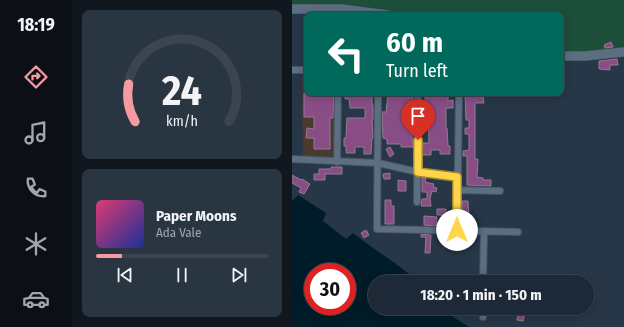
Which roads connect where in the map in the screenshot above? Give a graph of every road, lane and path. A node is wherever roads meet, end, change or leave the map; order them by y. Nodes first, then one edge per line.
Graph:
1 (292, 9) edge
2 (341, 12) edge
3 (624, 52) edge
4 (564, 56) edge
5 (292, 70) edge
6 (304, 70) edge
7 (338, 96) edge
8 (378, 96) edge
9 (418, 96) edge
10 (458, 96) edge
11 (292, 159) edge
12 (337, 162) junction
13 (378, 163) junction
14 (418, 172) junction
15 (457, 177) junction
16 (457, 190) junction
17 (500, 190) dead end
18 (417, 202) dead end
19 (457, 230) junction
20 (484, 231) junction
21 (518, 232) dead end
22 (483, 275) edge

1 - 2 street
3 - 4 street
5 - 6 street
7 - 12 street
8 - 13 street
9 - 14 street
10 - 15 street
11 - 12 street
12 - 13 street
13 - 14 street
13 - 19 street
14 - 15 street
14 - 18 street
15 - 16 street
16 - 17 street
16 - 19 street
19 - 20 street
20 - 21 street
20 - 22 street

